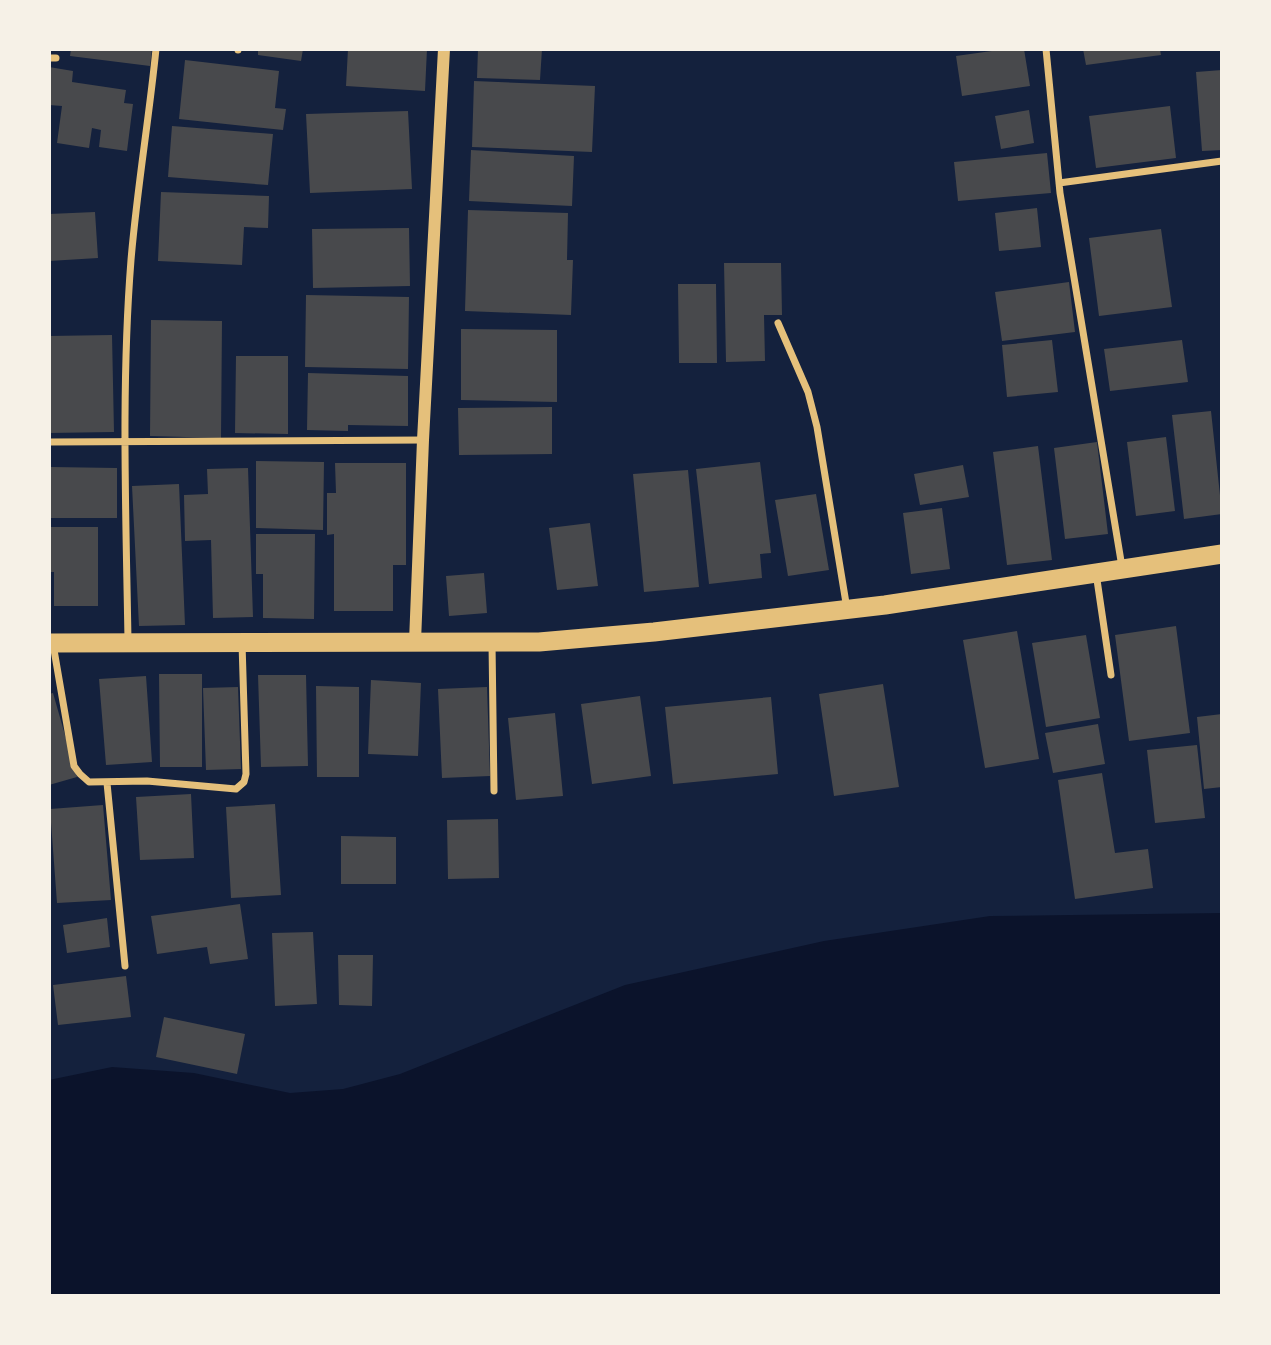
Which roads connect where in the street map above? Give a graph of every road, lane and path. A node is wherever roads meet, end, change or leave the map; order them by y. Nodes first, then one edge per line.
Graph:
1 (156, 49) edge
2 (444, 49) edge
3 (1046, 49) edge
4 (1222, 161) edge
5 (1059, 183) junction
6 (778, 323) dead end
7 (423, 440) junction
8 (49, 442) edge
9 (124, 443) junction
10 (1222, 554) edge
11 (1122, 568) junction
12 (1096, 572) junction
13 (847, 610) junction
14 (128, 642) junction
15 (242, 642) junction
16 (415, 642) junction
17 (492, 642) junction
18 (51, 643) edge
19 (1111, 676) dead end
20 (107, 783) junction
21 (494, 791) dead end
22 (125, 967) dead end

1 - 9 street
2 - 7 street
3 - 5 street
4 - 5 street
5 - 11 street
6 - 13 street
7 - 9 street
7 - 16 street
8 - 9 street
9 - 14 street
10 - 11 highway
11 - 12 highway
12 - 13 highway
12 - 19 street
13 - 17 highway
14 - 15 highway
14 - 18 highway
15 - 16 highway
15 - 20 street
16 - 17 highway
17 - 21 street
18 - 20 street
20 - 22 street

